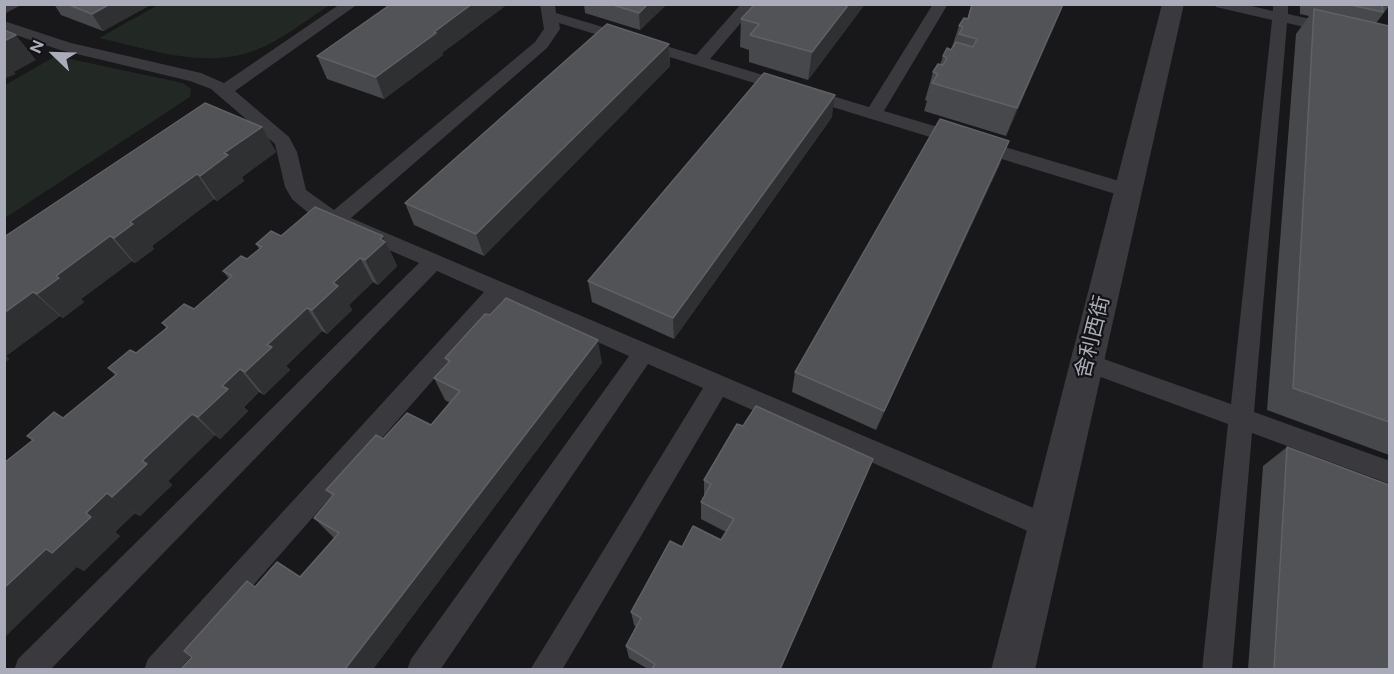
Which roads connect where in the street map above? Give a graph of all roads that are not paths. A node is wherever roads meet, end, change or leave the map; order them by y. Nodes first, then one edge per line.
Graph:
1 (16, 4) edge
2 (351, 4) edge
3 (750, 4) edge
4 (941, 4) edge
5 (1173, 4) edge
6 (1221, 4) edge
7 (4, 10) edge
8 (549, 10) edge
9 (1280, 11) edge
10 (4, 26) edge
11 (1389, 42) edge
12 (700, 60) junction
13 (225, 90) junction
14 (874, 113) junction
15 (1129, 191) junction
16 (337, 219) junction
17 (434, 261) junction
18 (500, 290) junction
19 (644, 352) junction
20 (1087, 362) junction
21 (718, 384) junction
22 (1241, 418) junction
23 (1389, 473) edge
24 (1048, 527) junction
25 (29, 669) edge
26 (159, 669) edge
27 (422, 669) edge
28 (545, 669) edge
29 (1013, 669) edge
30 (1217, 669) edge

1 - 7 lane
2 - 13 lane
3 - 12 lane
4 - 14 lane
5 - 15 street, 舍利西街
6 - 9 lane
8 - 12 lane
8 - 16 lane
9 - 11 lane
9 - 22 lane
10 - 13 lane
12 - 14 lane
13 - 16 lane
14 - 15 lane
15 - 20 street, 舍利西街
16 - 17 lane
17 - 18 lane
17 - 25 lane
18 - 19 lane
18 - 26 lane
19 - 21 lane
19 - 27 lane
20 - 22 lane
20 - 24 street, 舍利西街
21 - 24 lane
21 - 28 lane
22 - 23 lane
22 - 30 lane
24 - 29 street, 舍利西街

